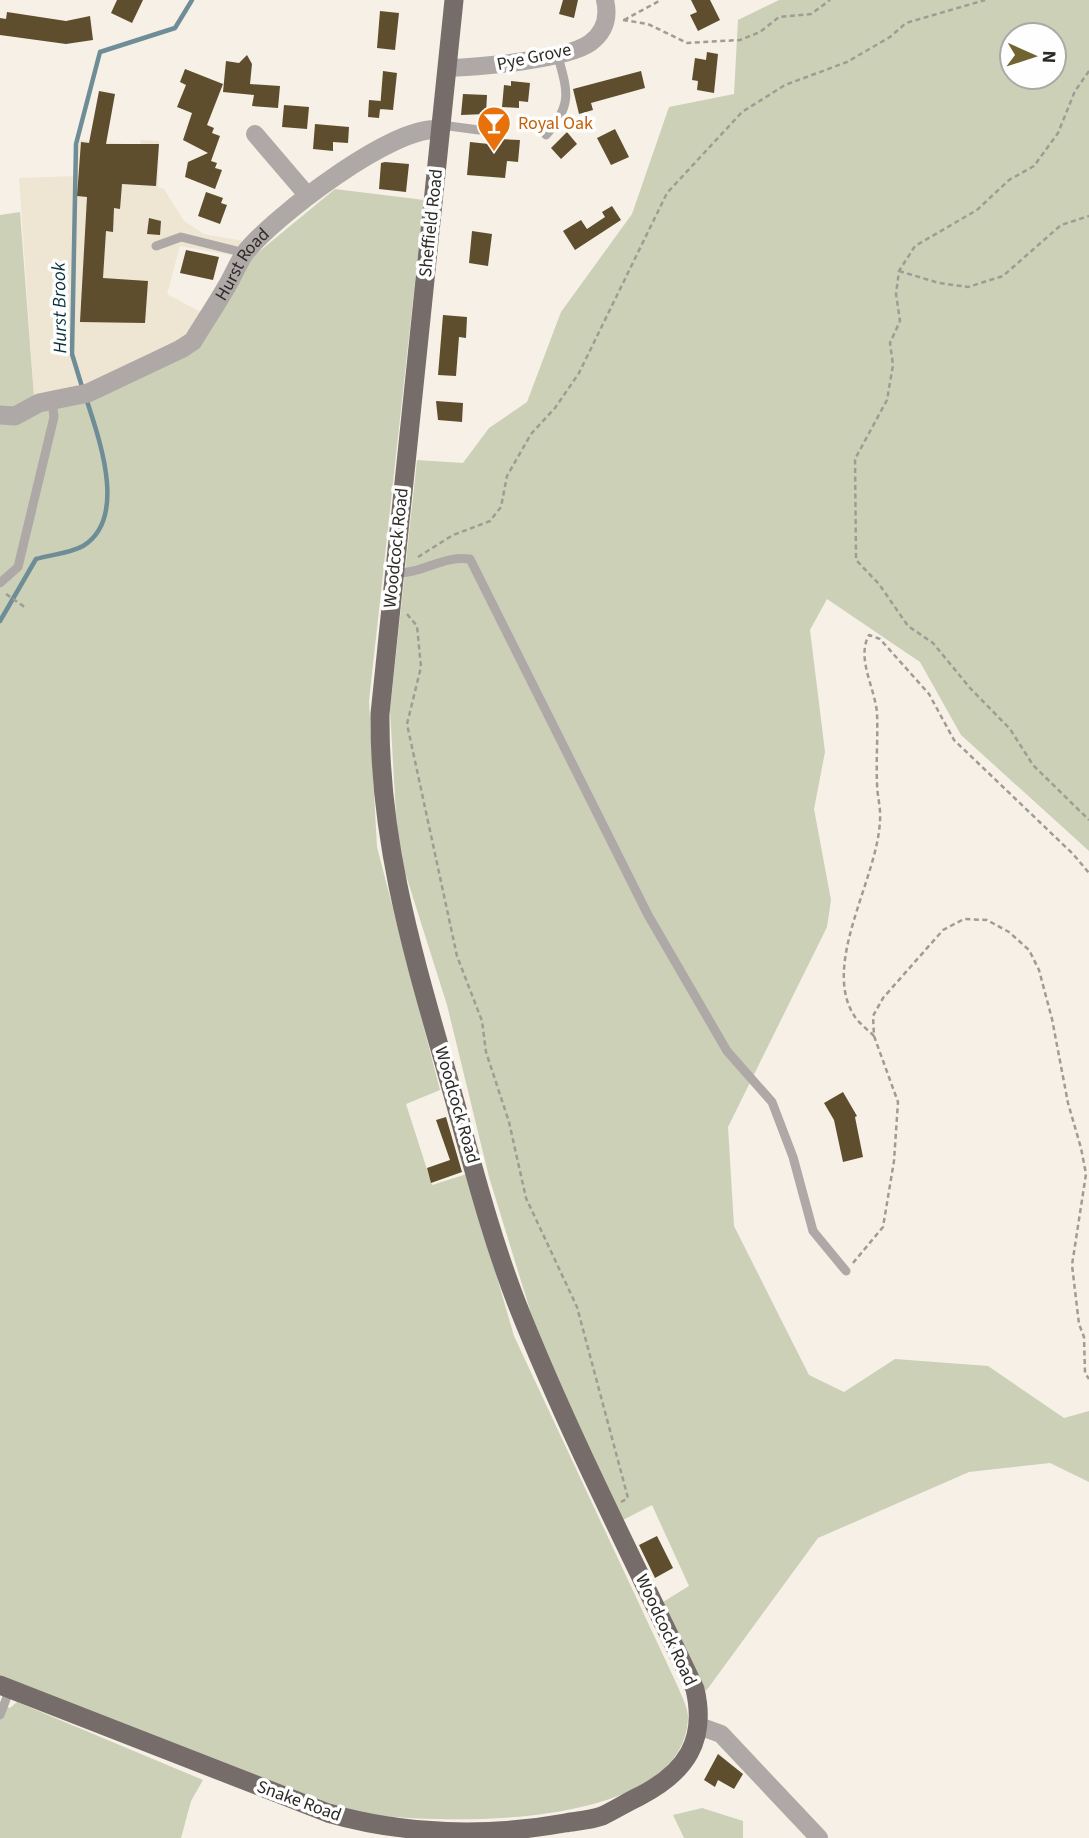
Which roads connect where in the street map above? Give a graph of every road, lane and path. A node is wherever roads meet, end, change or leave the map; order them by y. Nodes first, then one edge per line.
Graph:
1 (454, 0) edge
2 (605, 0) edge
3 (661, 0) edge
4 (830, 0) edge
5 (985, 0) edge
6 (615, 19) junction
7 (557, 53) junction
8 (447, 68) junction
9 (1089, 71) edge
10 (441, 127) junction
11 (479, 130) dead end
12 (255, 134) dead end
13 (546, 135) dead end
14 (308, 196) junction
15 (1089, 216) edge
16 (156, 246) dead end
17 (245, 253) junction
18 (899, 271) junction
19 (57, 398) junction
20 (0, 415) edge
21 (407, 446) joint
22 (415, 559) dead end
23 (393, 573) junction
24 (0, 583) edge
25 (5, 593) dead end
26 (391, 595) junction
27 (26, 608) dead end
28 (1089, 820) edge
29 (1089, 873) edge
30 (874, 1036) junction
31 (846, 1271) joint
32 (1089, 1379) edge
33 (610, 1509) junction
34 (5, 1687) edge
35 (0, 1715) edge
36 (699, 1726) junction
37 (819, 1838) edge

1 - 8 main road, Sheffield Road
2 - 6 street
3 - 6 path
4 - 6 path
5 - 22 path
6 - 7 street, Pye Grove
7 - 8 street, Pye Grove
7 - 13 lane
8 - 10 main road, Sheffield Road
9 - 18 path
10 - 11 lane
10 - 14 street, Hurst Road
10 - 21 main road, Sheffield Road
12 - 14 street
14 - 17 street, Hurst Road
15 - 18 path
16 - 17 lane
17 - 19 street, Hurst Road
18 - 28 path
19 - 20 street, Hurst Road
19 - 24 lane
21 - 23 main road, Woodcock Road
23 - 26 main road, Woodcock Road
23 - 31 lane
25 - 27 path
26 - 33 main road, Woodcock Road
26 - 33 path
29 - 30 path
30 - 31 path
30 - 32 path
33 - 36 main road, Woodcock Road
34 - 35 lane
34 - 36 main road, Snake Road
36 - 37 street

